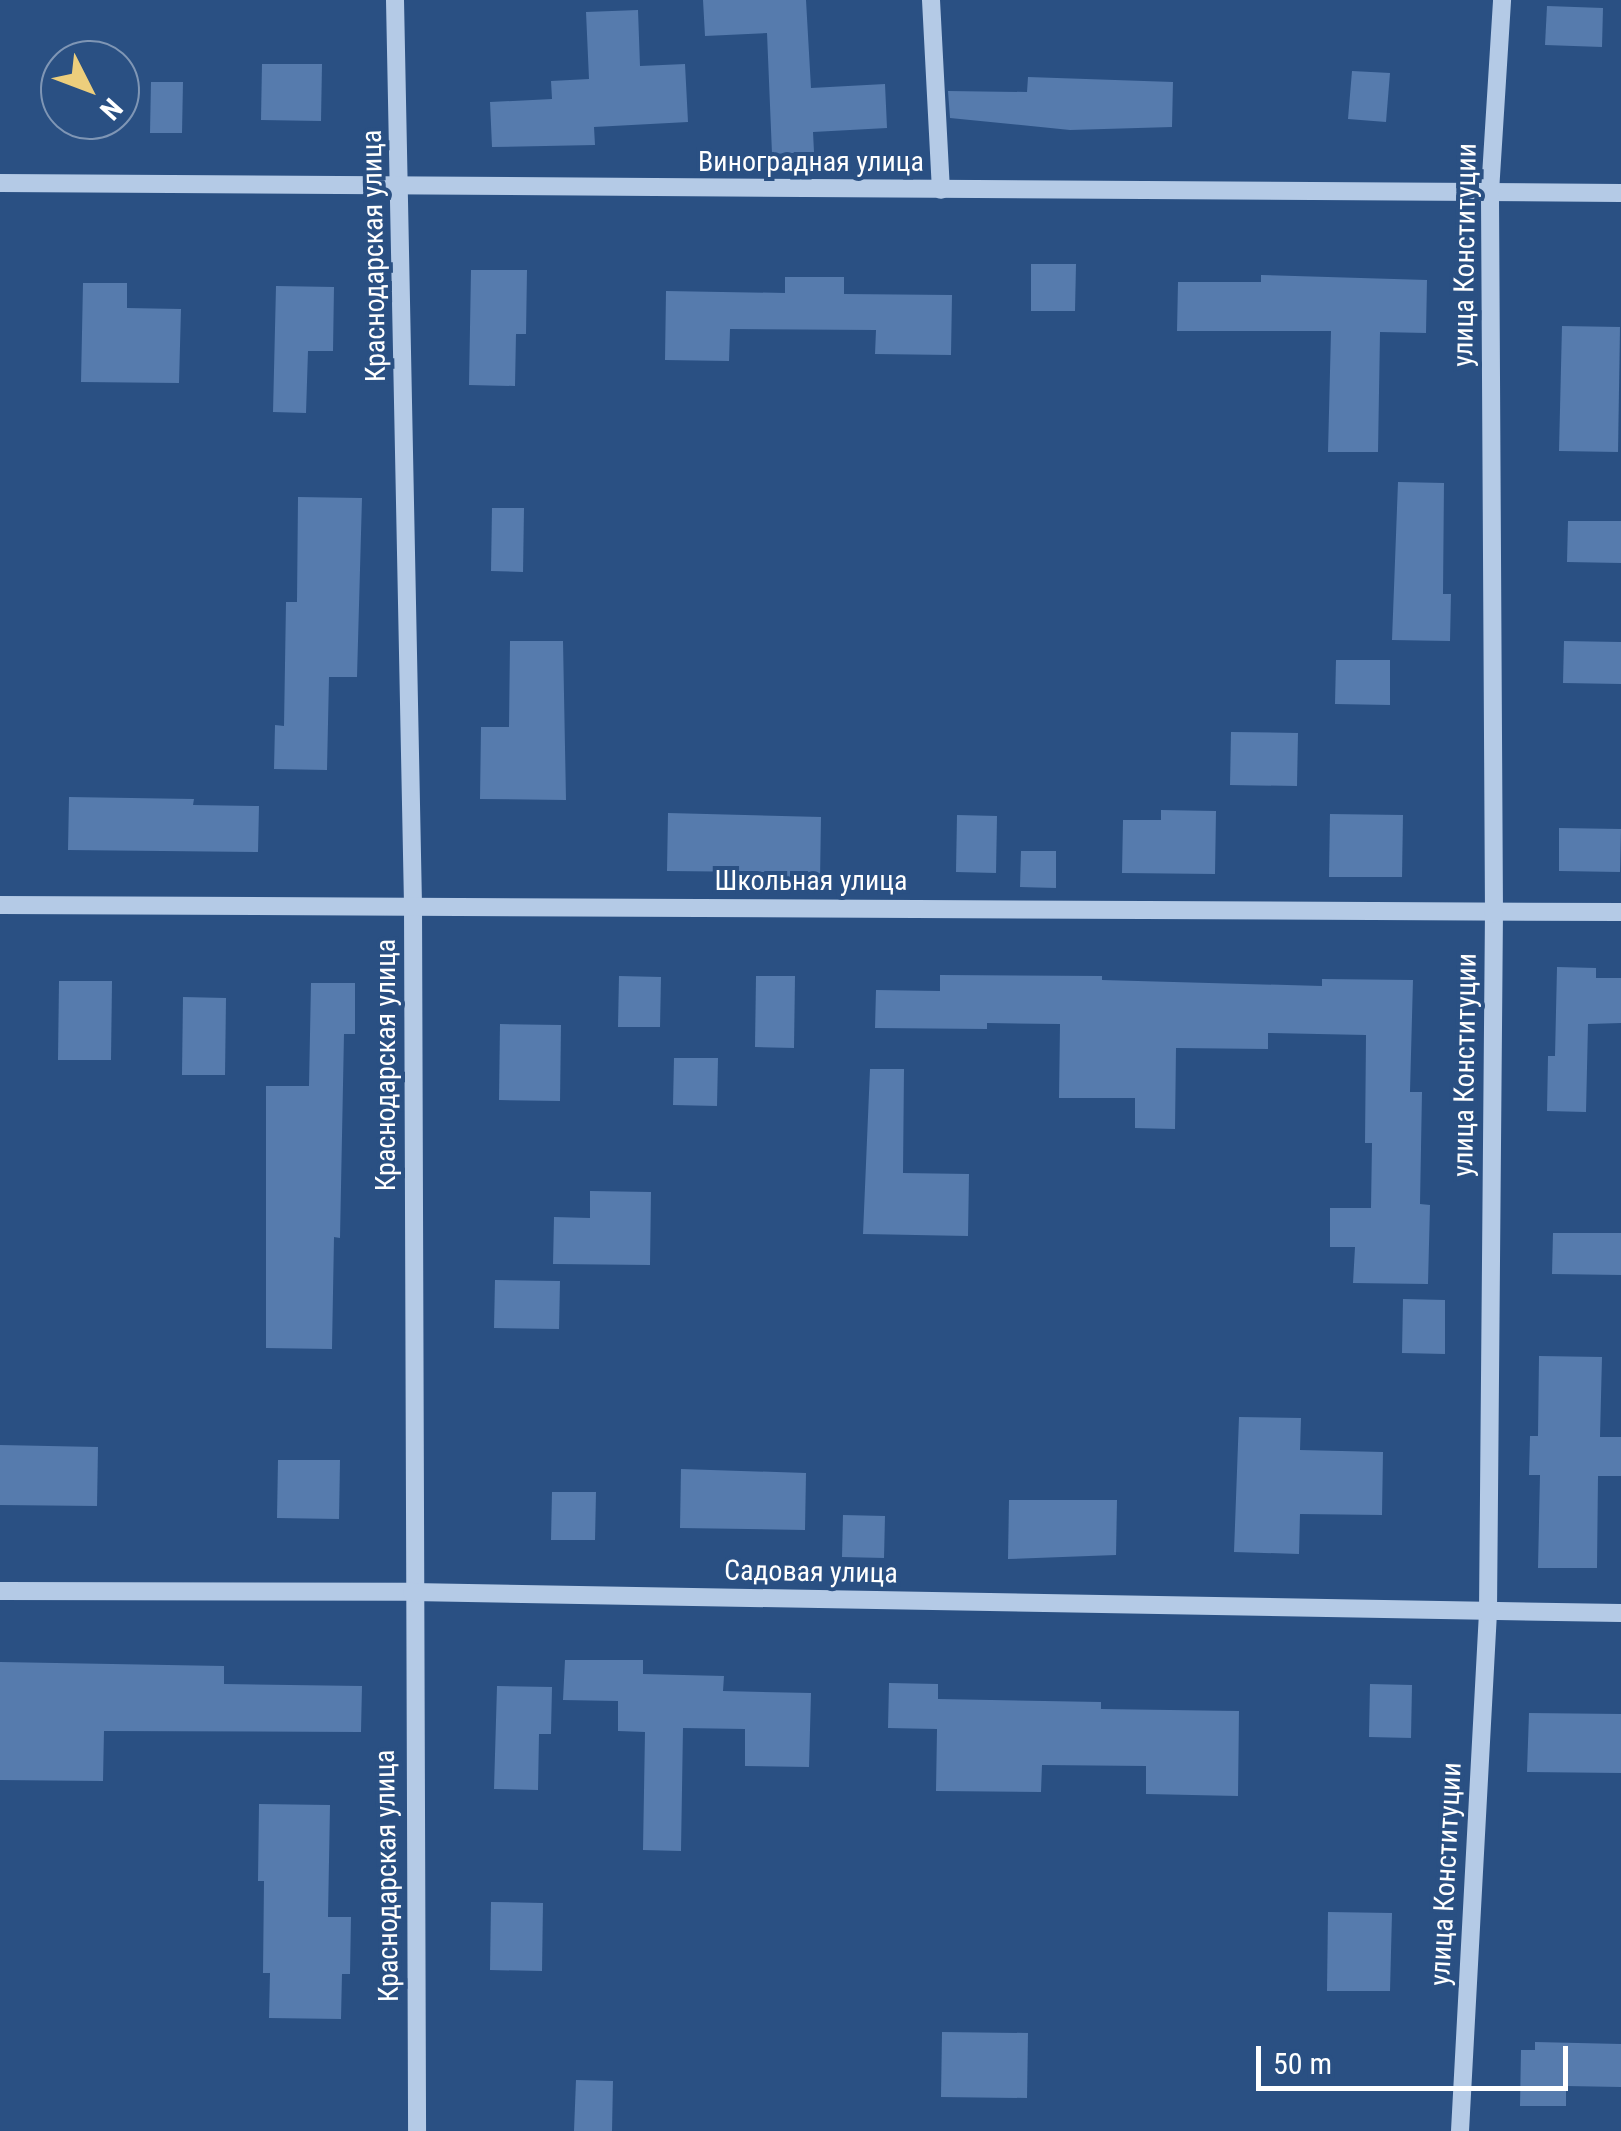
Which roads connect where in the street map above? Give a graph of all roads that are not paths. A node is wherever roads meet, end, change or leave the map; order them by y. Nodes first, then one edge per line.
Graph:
1 (395, 0) edge
2 (931, 0) edge
3 (1502, 0) edge
4 (0, 183) edge
5 (401, 188) junction
6 (940, 190) junction
7 (1490, 192) junction
8 (1621, 193) edge
9 (0, 904) edge
10 (414, 905) junction
11 (1621, 912) edge
12 (1494, 914) junction
13 (0, 1590) edge
14 (412, 1592) junction
15 (1488, 1612) junction
16 (1621, 1613) edge
17 (417, 2131) edge
18 (1460, 2131) edge

1 - 5 street, Краснодарская улица
2 - 6 street
3 - 7 street, улица Конституции
4 - 5 street, Виноградная улица
5 - 6 street, Виноградная улица
5 - 10 street, Краснодарская улица
6 - 7 street, Виноградная улица
7 - 8 street, Виноградная улица
7 - 12 street, улица Конституции
9 - 10 street, Школьная улица
10 - 12 street, Школьная улица
10 - 14 street, Краснодарская улица
11 - 12 street, Школьная улица
12 - 15 street, улица Конституции
13 - 14 street, Садовая улица
14 - 15 street, Садовая улица
14 - 17 street, Краснодарская улица
15 - 16 street, Садовая улица
15 - 18 street, улица Конституции

